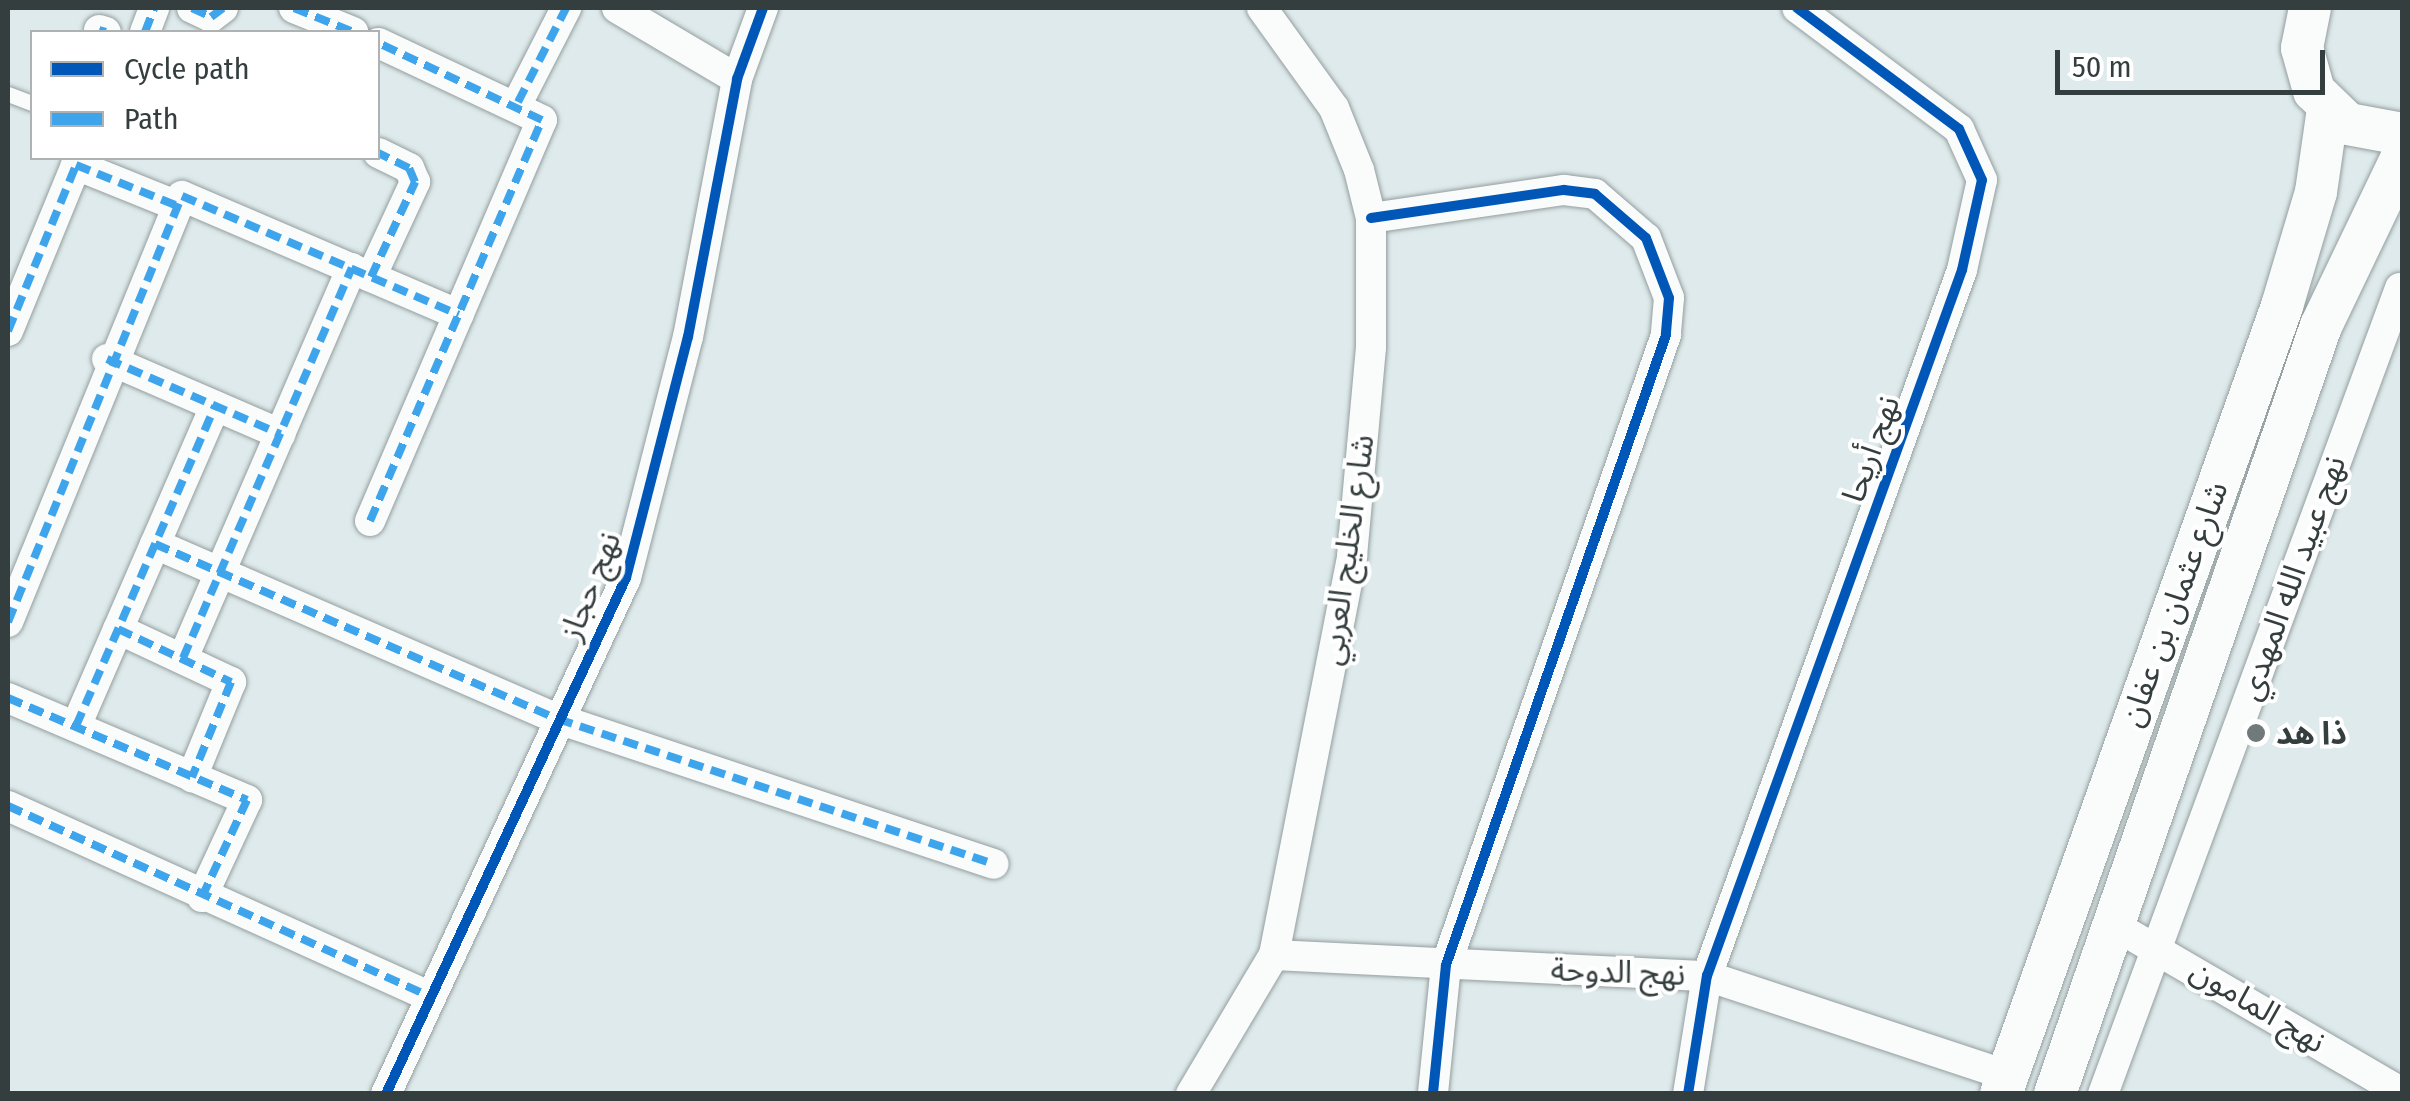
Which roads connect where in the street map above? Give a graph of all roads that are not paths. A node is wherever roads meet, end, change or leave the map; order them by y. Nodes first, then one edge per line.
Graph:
1 (192, 8) edge
2 (223, 8) edge
3 (294, 8) edge
4 (566, 8) edge
5 (617, 8) edge
6 (763, 8) edge
7 (1262, 8) edge
8 (1797, 8) edge
9 (2284, 8) edge
10 (2306, 28) edge
11 (348, 30) edge
12 (380, 44) edge
13 (737, 79) junction
14 (518, 102) junction
15 (2328, 109) junction
16 (2402, 134) edge
17 (380, 155) edge
18 (2402, 156) edge
19 (174, 205) junction
20 (1370, 218) junction
21 (2402, 222) edge
22 (362, 272) junction
23 (2400, 288) dead end
24 (459, 315) junction
25 (2320, 326) junction
26 (8, 331) edge
27 (108, 359) junction
28 (215, 406) junction
29 (280, 434) junction
30 (370, 520) dead end
31 (156, 544) junction
32 (220, 572) junction
33 (8, 622) edge
34 (118, 629) junction
35 (183, 658) junction
36 (8, 698) edge
37 (558, 719) junction
38 (76, 726) junction
39 (192, 777) junction
40 (8, 806) edge
41 (992, 864) dead end
42 (202, 897) junction
43 (2112, 924) junction
44 (2156, 945) junction
45 (1274, 955) junction
46 (1446, 964) junction
47 (1707, 976) junction
48 (429, 996) junction
49 (2004, 1084) edge
50 (386, 1094) edge
51 (1190, 1094) edge
52 (1433, 1094) edge
53 (1688, 1094) edge
54 (2055, 1094) edge
55 (2103, 1094) edge
56 (2402, 1094) edge

1 - 2 street
3 - 11 street
4 - 14 street
5 - 13 street
6 - 13 street, نهج حجاز
7 - 20 street, شارع الخليج العربي
8 - 47 street, نهج أريحا
9 - 10 main road
10 - 15 main road
12 - 14 street
13 - 37 street, نهج حجاز
14 - 24 street
15 - 16 main road
15 - 49 main road, شارع عثمان بن عفان
17 - 22 street
18 - 25 main road, شارع عثمان بن عفان
19 - 22 street
19 - 26 street
19 - 27 street
20 - 45 street, شارع الخليج العربي
20 - 46 street
21 - 25 main road
22 - 24 street
22 - 29 street
23 - 44 street, نهج عبيد الله المهدي
24 - 30 street
25 - 43 main road, شارع عثمان بن عفان
27 - 28 street
27 - 33 street
28 - 29 street
28 - 31 street
29 - 32 street
31 - 32 street
31 - 34 street
32 - 35 street
32 - 37 street
34 - 35 street
34 - 38 street
35 - 39 street
36 - 38 street
37 - 41 street
37 - 48 street, نهج حجاز
38 - 39 street
39 - 42 street
40 - 42 street
42 - 48 street
43 - 44 street, نهج المامون
43 - 54 main road, شارع عثمان بن عفان
44 - 55 street, نهج عبيد الله المهدي
44 - 56 street, نهج المامون
45 - 46 street, نهج الدوحة
45 - 51 street, شارع الخليج العربي
46 - 47 street, نهج الدوحة
46 - 52 street
47 - 49 street, نهج الدوحة
47 - 53 street, نهج أريحا
48 - 50 street, نهج حجاز

